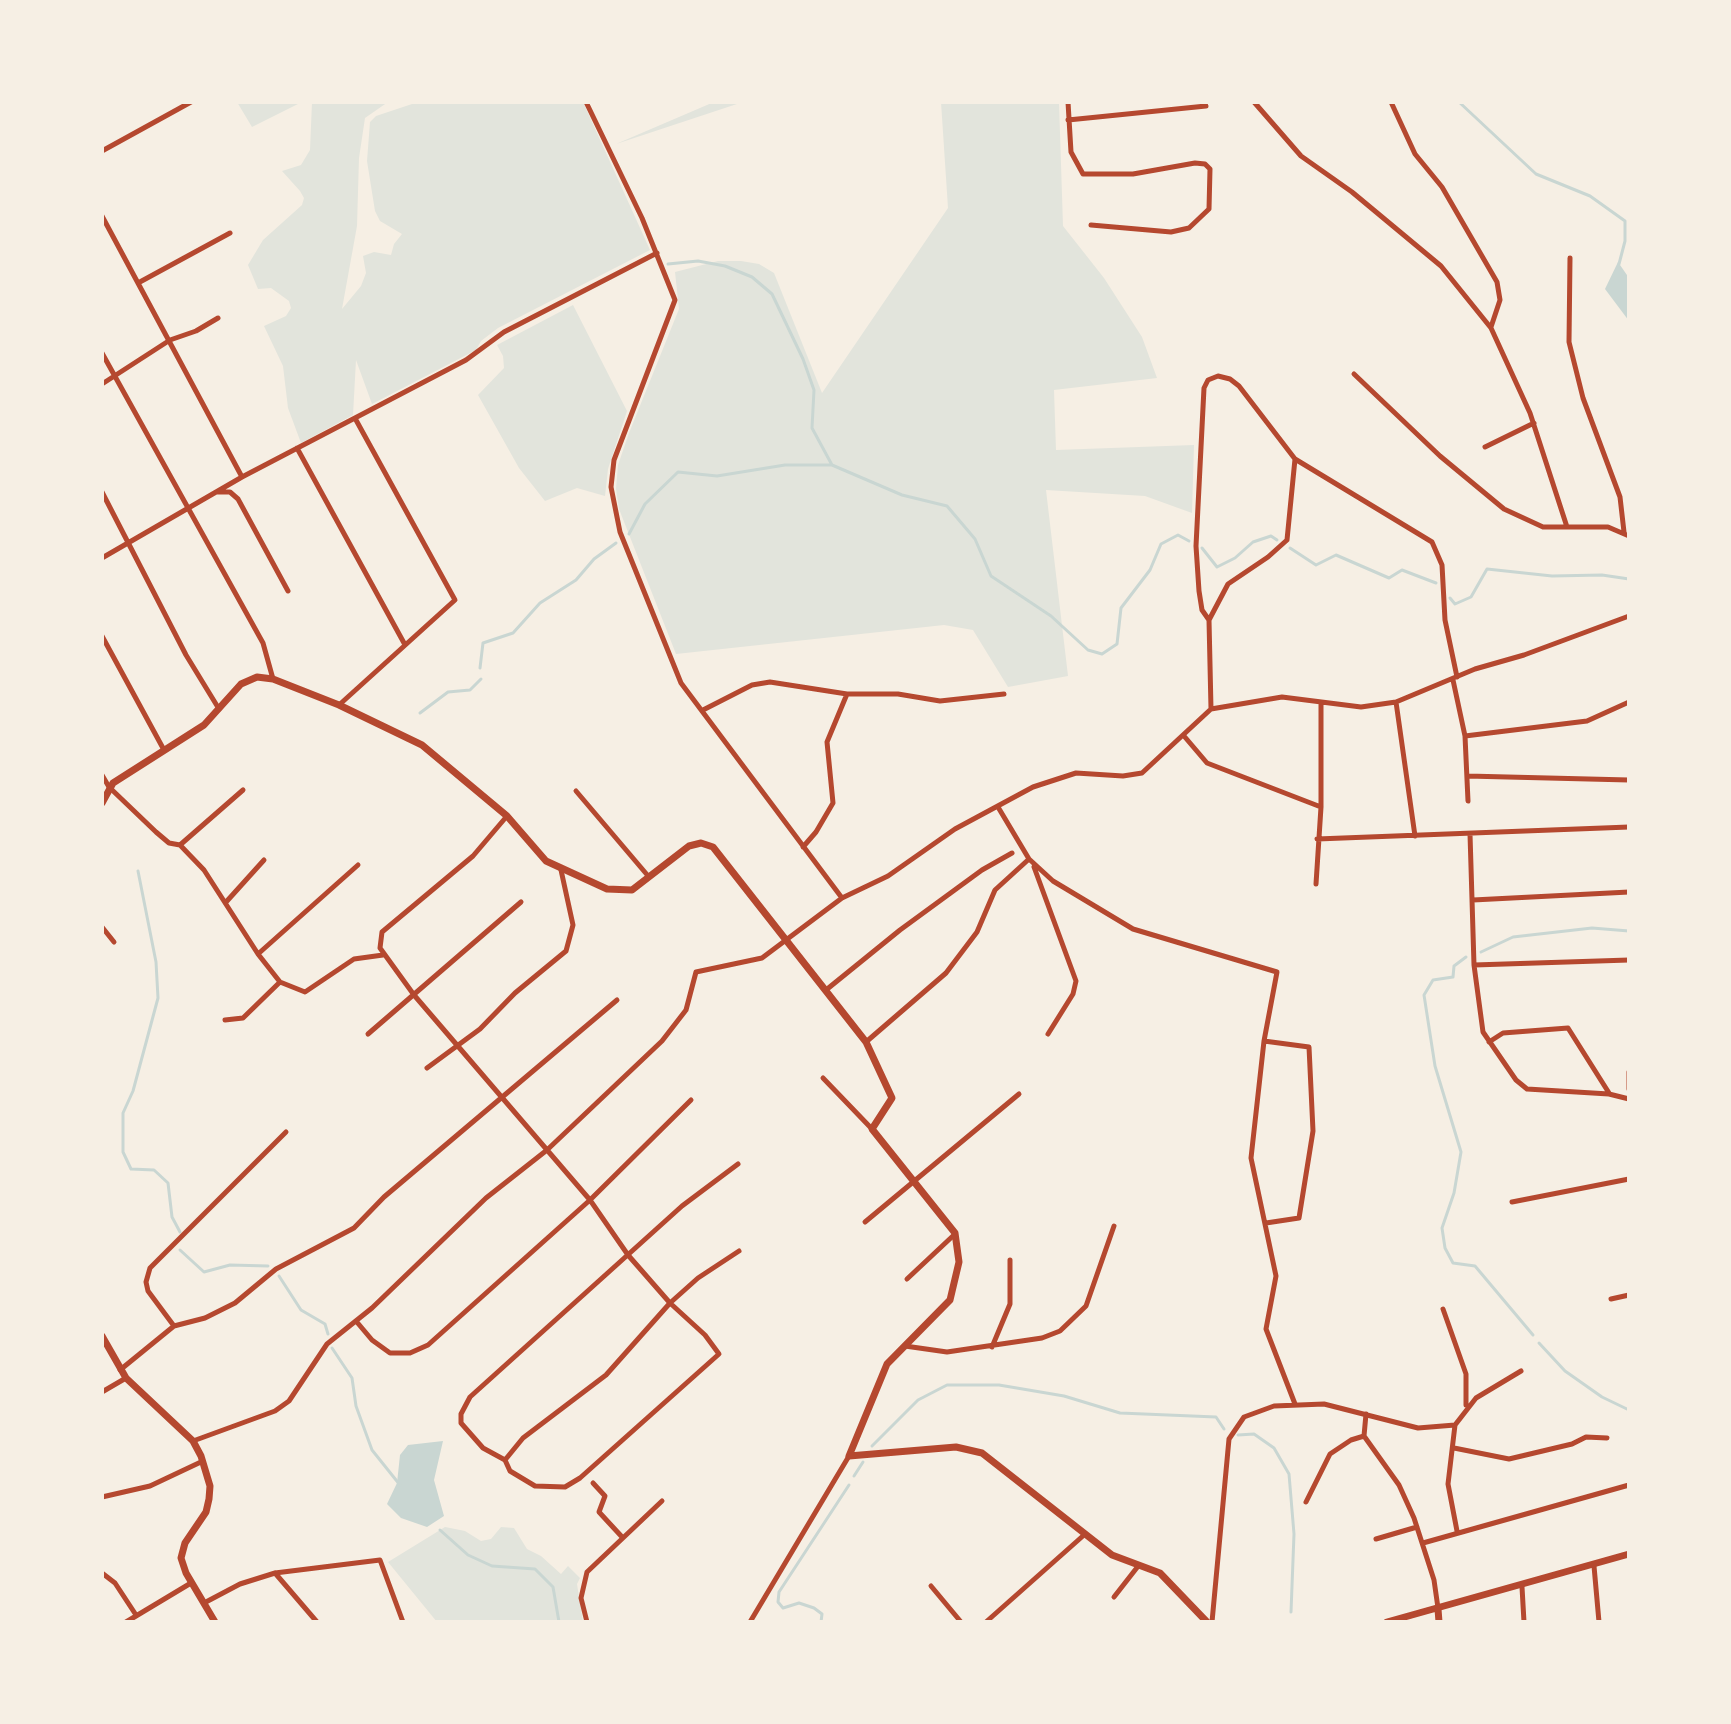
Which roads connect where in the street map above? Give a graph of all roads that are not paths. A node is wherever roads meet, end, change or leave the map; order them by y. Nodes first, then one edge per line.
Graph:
1 (191, 102) edge
2 (586, 102) edge
3 (1068, 102) edge
4 (1254, 102) edge
5 (1391, 102) edge
6 (1206, 106) dead end
7 (1068, 120) junction
8 (102, 151) edge
9 (102, 216) edge
10 (1091, 225) dead end
11 (230, 233) dead end
12 (657, 253) junction
13 (1570, 258) dead end
14 (138, 283) junction
15 (218, 318) dead end
16 (1491, 328) junction
17 (170, 340) junction
18 (102, 353) edge
19 (1354, 374) dead end
20 (115, 375) junction
21 (102, 384) edge
22 (356, 420) junction
23 (1534, 423) junction
24 (1485, 447) dead end
25 (297, 448) junction
26 (1295, 459) junction
27 (242, 477) junction
28 (102, 492) edge
29 (216, 492) junction
30 (186, 510) junction
31 (1567, 527) junction
32 (1626, 534) edge
33 (127, 542) junction
34 (102, 558) edge
35 (288, 591) dead end
36 (1629, 616) edge
37 (1209, 620) junction
38 (102, 636) edge
39 (404, 643) junction
40 (273, 679) junction
41 (1455, 679) junction
42 (847, 694) junction
43 (1004, 694) dead end
44 (1321, 702) junction
45 (1396, 702) junction
46 (1629, 702) edge
47 (339, 705) junction
48 (1211, 709) junction
49 (219, 710) junction
50 (703, 710) junction
51 (1184, 736) junction
52 (1465, 736) junction
53 (164, 750) junction
54 (102, 775) edge
55 (1467, 776) junction
56 (1629, 780) edge
57 (109, 787) junction
58 (243, 790) dead end
59 (576, 791) dead end
60 (1468, 801) dead end
61 (102, 803) edge
62 (998, 807) junction
63 (1321, 807) junction
64 (507, 816) junction
65 (1629, 827) edge
66 (1470, 834) junction
67 (1415, 836) junction
68 (1317, 839) junction
69 (180, 845) junction
70 (803, 847) junction
71 (1012, 853) dead end
72 (1029, 859) junction
73 (264, 860) dead end
74 (358, 865) dead end
75 (1033, 866) junction
76 (561, 870) junction
77 (650, 878) junction
78 (1316, 884) dead end
79 (1629, 892) edge
80 (842, 898) junction
81 (1473, 900) junction
82 (227, 901) junction
83 (521, 902) dead end
84 (102, 927) edge
85 (786, 938) junction
86 (114, 942) dead end
87 (258, 954) junction
88 (383, 955) junction
89 (1629, 960) edge
90 (1474, 965) junction
91 (280, 982) junction
92 (826, 990) junction
93 (414, 995) junction
94 (617, 1000) dead end
95 (225, 1020) dead end
96 (368, 1034) dead end
97 (1048, 1034) dead end
98 (1264, 1041) junction
99 (866, 1042) junction
100 (1489, 1042) junction
101 (458, 1047) junction
102 (427, 1068) dead end
103 (1629, 1072) edge
104 (823, 1078) dead end
105 (1629, 1089) edge
106 (1019, 1094) dead end
107 (1609, 1094) junction
108 (504, 1097) junction
109 (1629, 1099) edge
110 (691, 1100) dead end
111 (872, 1129) junction
112 (286, 1132) dead end
113 (547, 1150) junction
114 (738, 1164) dead end
115 (1629, 1179) edge
116 (915, 1181) junction
117 (590, 1200) junction
118 (1512, 1202) dead end
119 (865, 1222) dead end
120 (1266, 1223) junction
121 (1114, 1226) dead end
122 (955, 1233) junction
123 (739, 1251) dead end
124 (628, 1255) junction
125 (1010, 1260) dead end
126 (907, 1279) dead end
127 (1629, 1295) edge
128 (1611, 1299) dead end
129 (670, 1303) junction
130 (1443, 1309) dead end
131 (356, 1321) junction
132 (174, 1326) junction
133 (102, 1336) edge
134 (905, 1346) junction
135 (991, 1347) junction
136 (120, 1370) junction
137 (1521, 1371) dead end
138 (126, 1378) junction
139 (102, 1392) edge
140 (1295, 1404) junction
141 (1466, 1406) junction
142 (1366, 1414) junction
143 (1455, 1425) junction
144 (1364, 1436) junction
145 (1607, 1438) dead end
146 (193, 1441) junction
147 (1454, 1448) junction
148 (849, 1456) junction
149 (505, 1460) junction
150 (203, 1461) junction
151 (593, 1483) dead end
152 (1629, 1485) edge
153 (102, 1497) edge
154 (662, 1501) dead end
155 (1306, 1502) dead end
156 (1417, 1527) junction
157 (1457, 1531) junction
158 (1084, 1535) junction
159 (623, 1538) junction
160 (1376, 1539) dead end
161 (1423, 1543) junction
162 (1629, 1554) edge
163 (1139, 1565) junction
164 (1594, 1566) junction
165 (102, 1573) edge
166 (275, 1573) junction
167 (191, 1583) junction
168 (931, 1586) dead end
169 (1522, 1587) junction
170 (1114, 1597) dead end
171 (204, 1603) junction
172 (1438, 1609) junction
173 (137, 1615) junction
174 (1205, 1621) edge
175 (126, 1622) edge
176 (215, 1622) edge
177 (317, 1622) edge
178 (403, 1622) edge
179 (587, 1622) edge
180 (750, 1622) edge
181 (961, 1622) edge
182 (986, 1622) edge
183 (1387, 1622) edge
184 (1439, 1622) edge
185 (1524, 1622) edge
186 (1599, 1622) edge

1 - 8 street
2 - 12 street
3 - 7 street
4 - 16 street
5 - 16 street
6 - 7 street
7 - 10 street
9 - 14 street
11 - 14 street
12 - 22 street
12 - 50 street
13 - 32 street
14 - 17 street
15 - 17 street
16 - 23 street
17 - 20 street
17 - 27 street
18 - 20 street
19 - 31 street
20 - 21 street
20 - 30 street
22 - 25 street
22 - 39 street
23 - 24 street
23 - 31 street
25 - 27 street
25 - 39 street
26 - 37 street
26 - 37 street
26 - 41 street
27 - 29 street
28 - 33 street
29 - 30 street
29 - 35 street
30 - 33 street
30 - 40 street
31 - 32 street
33 - 34 street
33 - 49 street
36 - 41 street
37 - 48 street
38 - 53 street
39 - 47 street
40 - 47 street
40 - 49 street
41 - 45 street
41 - 52 street
42 - 43 street
42 - 50 street
42 - 70 street
44 - 45 street
44 - 48 street
44 - 63 street
45 - 67 street
46 - 52 street
47 - 64 street
48 - 51 street
49 - 53 street
50 - 70 street
51 - 62 street
51 - 63 street
52 - 55 street
53 - 57 street
54 - 57 street
55 - 56 street
55 - 60 street
57 - 61 street
57 - 69 street
58 - 69 street
59 - 77 street
62 - 72 street
62 - 80 street
63 - 68 street
64 - 76 street
64 - 88 street
65 - 66 street
66 - 67 street
66 - 81 street
67 - 68 street
68 - 78 street
69 - 82 street
70 - 80 street
71 - 92 street
72 - 75 street
72 - 99 street
73 - 82 street
74 - 87 street
75 - 97 street
75 - 98 street
76 - 77 street
76 - 101 street
77 - 85 street
79 - 81 street
80 - 85 street
81 - 90 street
82 - 87 street
83 - 93 street
84 - 86 street
85 - 92 street
85 - 113 street
87 - 91 street
88 - 91 street
88 - 93 street
89 - 90 street
90 - 100 street
91 - 95 street
92 - 99 street
93 - 96 street
93 - 101 street
94 - 108 street
98 - 120 street
98 - 120 street
99 - 111 street
100 - 107 street
100 - 107 street
101 - 102 street
101 - 108 street
103 - 105 street
104 - 111 street
106 - 116 street
107 - 109 street
108 - 113 street
108 - 132 street
110 - 117 street
111 - 116 street
112 - 132 street
113 - 117 street
113 - 131 street
114 - 124 street
115 - 118 street
116 - 119 street
116 - 122 street
117 - 124 street
117 - 131 street
120 - 140 street
121 - 135 street
122 - 126 street
122 - 134 street
123 - 129 street
124 - 129 street
124 - 149 street
125 - 135 street
127 - 128 street
129 - 149 street
129 - 149 street
130 - 141 street
131 - 146 street
132 - 136 street
133 - 136 street
134 - 135 street
134 - 148 street
136 - 138 street
137 - 141 street
138 - 139 street
138 - 146 street
140 - 142 street
140 - 174 street
141 - 143 street
142 - 143 street
142 - 144 street
143 - 147 street
144 - 155 street
144 - 156 street
145 - 147 street
146 - 150 street
147 - 157 street
148 - 158 street
148 - 180 street
150 - 153 street
150 - 167 street
151 - 159 street
152 - 157 street
154 - 159 street
156 - 160 street
156 - 161 street
157 - 161 street
158 - 163 street
158 - 182 street
159 - 179 street
161 - 172 street
162 - 164 street
163 - 170 street
163 - 174 street
164 - 169 street
164 - 186 street
165 - 173 street
166 - 171 street
166 - 177 street
166 - 178 street
167 - 171 street
167 - 173 street
168 - 181 street
169 - 172 street
169 - 185 street
171 - 176 street
172 - 183 street
172 - 184 street
173 - 175 street

